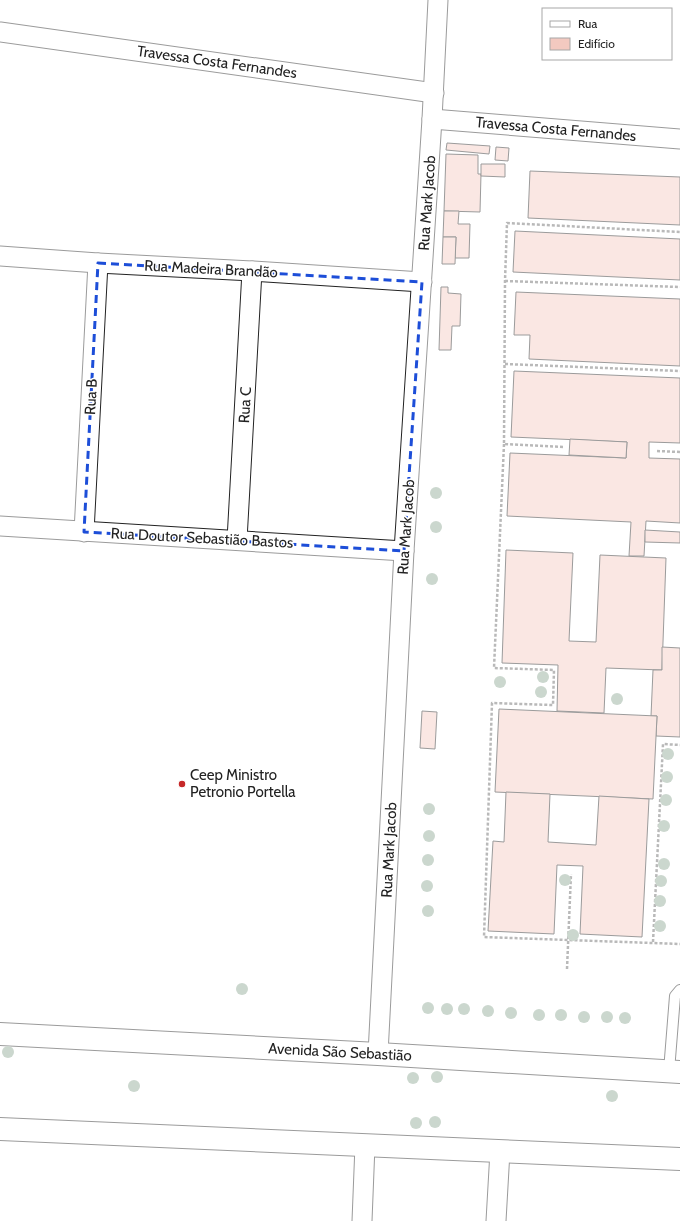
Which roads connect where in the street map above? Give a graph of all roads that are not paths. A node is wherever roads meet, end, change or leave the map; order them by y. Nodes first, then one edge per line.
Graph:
1 (438, 0) edge
2 (0, 32) edge
3 (434, 93) junction
4 (432, 119) junction
5 (680, 140) edge
6 (0, 256) edge
7 (98, 263) junction
8 (252, 271) junction
9 (422, 282) junction
10 (0, 526) edge
11 (84, 532) junction
12 (237, 540) junction
13 (404, 551) junction
14 (680, 990) edge
15 (0, 1034) edge
16 (378, 1054) junction
17 (674, 1071) edge
18 (0, 1129) edge
19 (365, 1145) junction
20 (500, 1151) junction
21 (680, 1159) edge
22 (362, 1221) edge
23 (496, 1221) edge

1 - 3 street, Rua Mark Jacob
2 - 3 street, Travessa Costa Fernandes
3 - 4 street, Rua Mark Jacob
4 - 5 street, Travessa Costa Fernandes
4 - 9 street, Rua Mark Jacob
6 - 7 street, Rua Madeira Brandão
7 - 8 street, Rua Madeira Brandão
7 - 11 street, Rua B
8 - 9 street, Rua Madeira Brandão
8 - 12 street, Rua C
9 - 13 street, Rua Mark Jacob
10 - 11 street, Rua Doutor Sebastião Bastos
11 - 12 street, Rua Doutor Sebastião Bastos
12 - 13 street, Rua Doutor Sebastião Bastos
13 - 16 street, Rua Mark Jacob
14 - 17 lane
15 - 16 main road, Avenida São Sebastião
16 - 17 main road, Avenida São Sebastião
18 - 19 main road
19 - 20 main road
19 - 22 street
20 - 21 main road
20 - 23 street

